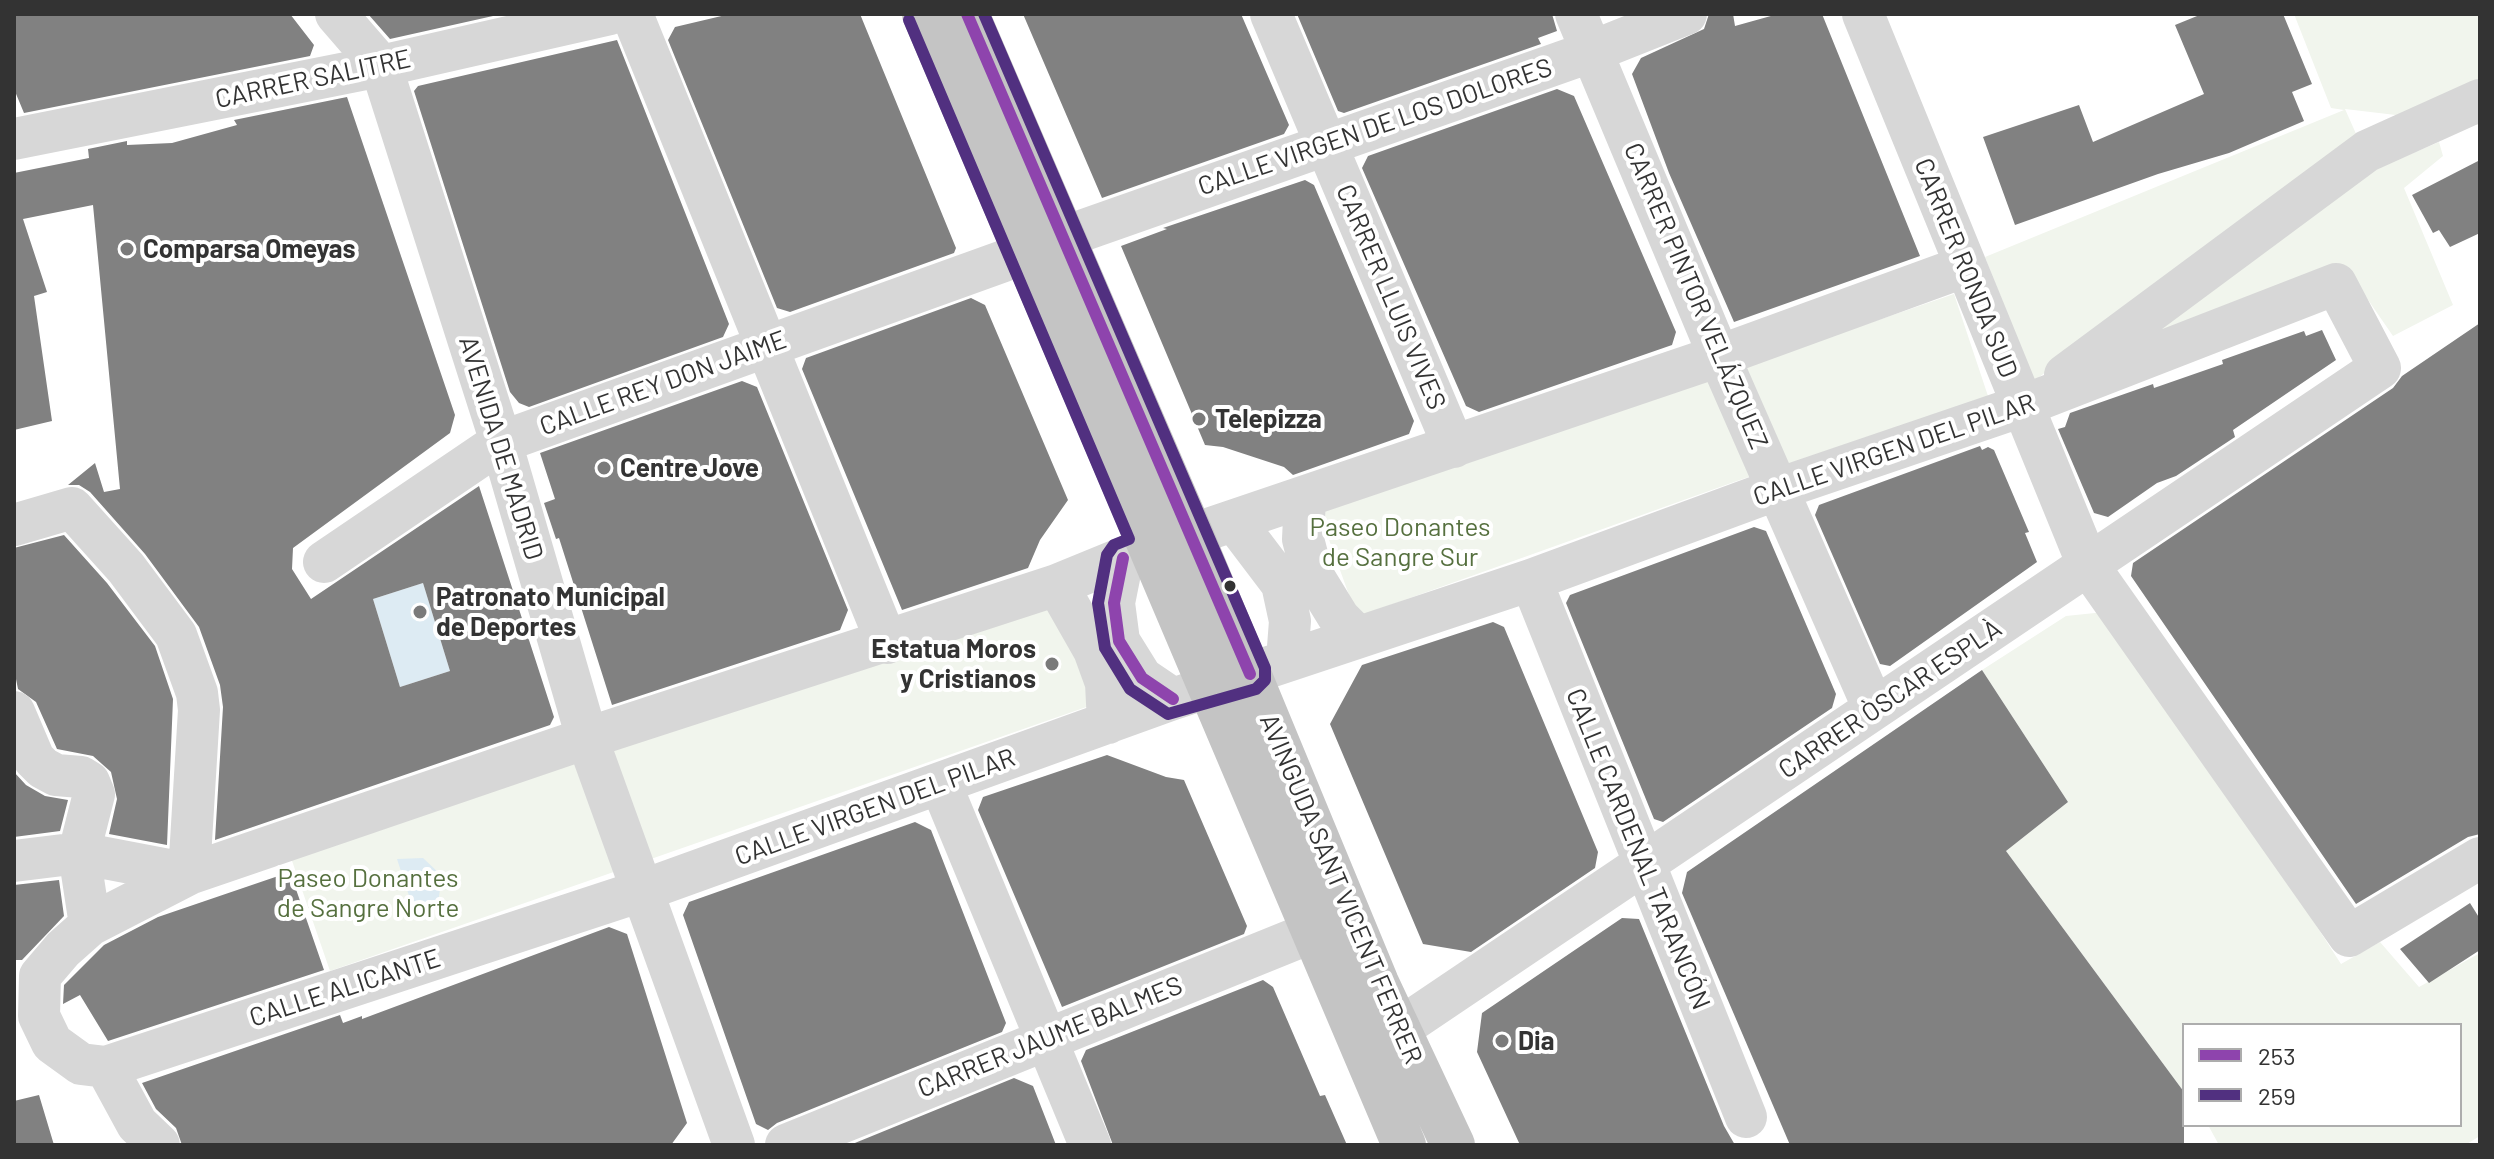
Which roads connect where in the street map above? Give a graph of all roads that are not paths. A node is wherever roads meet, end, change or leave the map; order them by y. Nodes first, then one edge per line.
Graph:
1 (336, 14) edge
2 (610, 14) edge
3 (632, 14) edge
4 (924, 14) edge
5 (967, 14) edge
6 (1271, 14) edge
7 (1686, 14) edge
8 (1863, 14) edge
9 (1584, 32) edge
10 (381, 66) junction
11 (2480, 100) edge
12 (14, 139) edge
13 (1327, 142) junction
14 (1045, 245) junction
15 (1966, 266) junction
16 (764, 347) junction
17 (1719, 356) junction
18 (2380, 368) joint
19 (2022, 406) junction
20 (501, 442) junction
21 (1454, 447) junction
22 (1778, 489) junction
23 (1305, 498) junction
24 (1235, 522) junction
25 (14, 525) edge
26 (1192, 536) junction
27 (1137, 554) junction
28 (324, 562) dead end
29 (2088, 565) junction
30 (1531, 580) junction
31 (1057, 585) junction
32 (1357, 636) junction
33 (887, 643) junction
34 (1268, 667) junction
35 (1190, 694) junction
36 (1874, 709) junction
37 (14, 712) edge
38 (1108, 723) junction
39 (587, 738) junction
40 (941, 785) junction
41 (79, 853) junction
42 (2480, 858) edge
43 (14, 861) edge
44 (1643, 865) junction
45 (189, 874) junction
46 (641, 891) junction
47 (90, 925) junction
48 (1315, 931) junction
49 (36, 1015) edge
50 (1399, 1029) junction
51 (1046, 1037) junction
52 (106, 1067) junction
53 (1746, 1117) dead end
54 (143, 1138) edge
55 (734, 1145) edge
56 (786, 1145) edge
57 (1090, 1145) edge
58 (1404, 1145) edge
59 (1453, 1145) edge

1 - 10 street
2 - 10 street, CARRER SALITRE
3 - 16 street
4 - 14 highway, AVINGUDA SANT VICENT FERRER
5 - 14 highway, AVINGUDA SANT VICENT FERRER
6 - 13 street, CARRER LLUIS VIVES
7 - 9 street, CALLE VIRGEN DE LOS DOLORES
8 - 15 street, CARRER RONDA SUD
9 - 13 street, CALLE VIRGEN DE LOS DOLORES
9 - 17 street, CARRER PINTOR VELÁZQUEZ
10 - 12 street, CARRER SALITRE
10 - 20 street, AVENIDA DE MADRID
11 - 19 street
13 - 14 street, CALLE VIRGEN DE LOS DOLORES
13 - 21 street, CARRER LLUIS VIVES
14 - 16 street, CALLE REY DON JAIME
14 - 26 highway, AVINGUDA SANT VICENT FERRER
14 - 27 highway, AVINGUDA SANT VICENT FERRER
15 - 17 street
15 - 19 street, CARRER RONDA SUD
16 - 20 street, CALLE REY DON JAIME
16 - 33 street
17 - 21 street
17 - 22 street, CARRER PINTOR VELÁZQUEZ
18 - 19 street, CALLE VIRGEN DEL PILAR
18 - 29 street, CARRER ÒSCAR ESPLÀ
19 - 22 street, CALLE VIRGEN DEL PILAR
19 - 29 street, CARRER RONDA SUD
20 - 28 street, CALLE REY DON JAIME
20 - 39 street, AVENIDA DE MADRID
21 - 23 street
22 - 30 street, CALLE VIRGEN DEL PILAR
22 - 36 street, CARRER PINTOR VELÁZQUEZ
23 - 24 street
23 - 32 street
24 - 26 street
24 - 34 street
25 - 45 street
26 - 27 street
26 - 34 highway, AVINGUDA SANT VICENT FERRER
27 - 31 street
27 - 35 highway, AVINGUDA SANT VICENT FERRER
27 - 35 street
29 - 36 street, CARRER ÒSCAR ESPLÀ
29 - 42 street, CARRER RONDA SUD
30 - 32 street, CALLE VIRGEN DEL PILAR
30 - 44 street, CALLE CARDENAL TARANCÓN
31 - 33 street
31 - 38 street
32 - 34 street, CALLE VIRGEN DEL PILAR
33 - 39 street
34 - 35 street, CALLE VIRGEN DEL PILAR
34 - 50 highway, AVINGUDA SANT VICENT FERRER
35 - 38 street, CALLE VIRGEN DEL PILAR
35 - 48 highway, AVINGUDA SANT VICENT FERRER
36 - 44 street, CARRER ÒSCAR ESPLÀ
37 - 41 street
38 - 40 street, CALLE VIRGEN DEL PILAR
39 - 45 street
39 - 46 street, AVENIDA DE MADRID
40 - 46 street, CALLE VIRGEN DEL PILAR
40 - 51 street
41 - 43 street
41 - 45 street
41 - 47 street
44 - 50 street, CARRER ÒSCAR ESPLÀ
44 - 53 street, CALLE CARDENAL TARANCÓN
45 - 47 street
46 - 52 street, CALLE ALICANTE
46 - 55 street, AVENIDA DE MADRID
47 - 49 street
48 - 51 street, CARRER JAUME BALMES
48 - 58 highway, AVINGUDA SANT VICENT FERRER
49 - 52 street
50 - 59 highway, AVINGUDA SANT VICENT FERRER
51 - 56 street, CARRER JAUME BALMES
51 - 57 street
52 - 54 street

